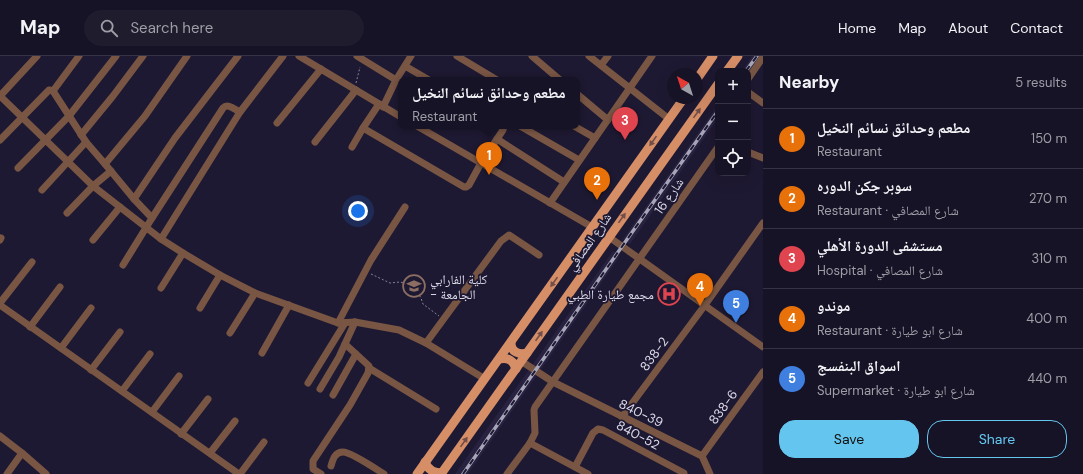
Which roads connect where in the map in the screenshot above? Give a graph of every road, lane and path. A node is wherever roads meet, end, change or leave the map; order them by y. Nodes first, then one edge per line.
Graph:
1 (38, 56) edge
2 (79, 56) edge
3 (116, 56) edge
4 (142, 56) edge
5 (187, 56) edge
6 (238, 56) edge
7 (283, 56) edge
8 (299, 56) edge
9 (411, 56) edge
10 (457, 56) edge
11 (532, 56) edge
12 (589, 56) edge
13 (608, 56) edge
14 (652, 56) edge
15 (713, 56) edge
16 (738, 56) edge
17 (360, 57) edge
18 (763, 58) edge
19 (601, 65) junction
20 (405, 66) junction
21 (729, 68) edge
22 (321, 69) junction
23 (703, 70) edge
24 (751, 76) edge
25 (424, 77) edge
26 (492, 77) edge
27 (556, 77) edge
28 (396, 80) junction
29 (630, 88) junction
30 (715, 88) edge
31 (355, 90) junction
32 (53, 91) junction
33 (751, 94) edge
34 (0, 96) edge
35 (580, 97) edge
36 (763, 103) edge
37 (680, 104) edge
38 (381, 106) junction
39 (240, 112) junction
40 (398, 115) edge
41 (69, 116) junction
42 (23, 118) junction
43 (608, 120) junction
44 (669, 120) junction
45 (277, 123) dead end
46 (363, 128) junction
47 (422, 129) edge
48 (503, 129) edge
49 (525, 129) edge
50 (579, 129) edge
51 (81, 134) junction
52 (497, 138) junction
53 (595, 138) junction
54 (0, 140) edge
55 (46, 140) junction
56 (86, 142) junction
57 (315, 142) dead end
58 (352, 146) dead end
59 (715, 151) edge
60 (751, 153) edge
61 (763, 158) edge
62 (579, 160) junction
63 (68, 162) junction
64 (481, 163) junction
65 (105, 164) junction
66 (18, 168) dead end
67 (110, 170) junction
68 (564, 182) junction
69 (93, 186) junction
70 (42, 190) dead end
71 (134, 199) junction
72 (550, 203) junction
73 (120, 207) junction
74 (405, 207) dead end
75 (67, 213) dead end
76 (152, 218) junction
77 (763, 223) edge
78 (592, 227) junction
79 (147, 228) junction
80 (609, 237) junction
81 (161, 239) junction
82 (93, 240) dead end
83 (183, 253) junction
84 (539, 255) dead end
85 (639, 258) junction
86 (32, 262) dead end
87 (123, 265) dead end
88 (365, 271) junction
89 (220, 275) junction
90 (60, 287) dead end
91 (161, 288) dead end
92 (255, 293) junction
93 (0, 304) edge
94 (289, 305) junction
95 (705, 306) junction
96 (92, 308) dead end
97 (200, 308) dead end
98 (443, 319) junction
99 (355, 322) junction
100 (342, 323) junction
101 (30, 327) junction
102 (120, 332) dead end
103 (230, 333) dead end
104 (426, 343) junction
105 (511, 343) junction
106 (345, 344) junction
107 (763, 347) edge
108 (61, 348) junction
109 (262, 353) dead end
110 (527, 353) junction
111 (150, 354) dead end
112 (356, 354) junction
113 (500, 359) junction
114 (519, 365) junction
115 (369, 368) junction
116 (91, 370) junction
117 (763, 372) edge
118 (178, 376) dead end
119 (485, 379) junction
120 (553, 382) junction
121 (308, 383) dead end
122 (320, 389) dead end
123 (122, 391) junction
124 (333, 395) dead end
125 (208, 399) dead end
126 (436, 409) dead end
127 (152, 412) junction
128 (622, 417) junction
129 (235, 421) dead end
130 (181, 434) junction
131 (0, 436) edge
132 (264, 442) dead end
133 (530, 443) junction
134 (22, 453) junction
135 (210, 453) junction
136 (702, 456) junction
137 (426, 462) junction
138 (331, 466) dead end
139 (575, 467) junction
140 (7, 474) edge
141 (46, 474) edge
142 (239, 474) edge
143 (321, 474) edge
144 (384, 474) edge
145 (417, 474) edge
146 (442, 474) edge
147 (508, 474) edge
148 (588, 474) edge
149 (684, 474) edge
150 (710, 474) edge

1 - 34 street
2 - 32 street
3 - 41 street
4 - 51 street
5 - 65 street
6 - 71 street
7 - 39 street
8 - 22 street
9 - 20 street
10 - 26 street
11 - 27 street
12 - 19 street
13 - 19 street
14 - 29 street
15 - 23 main road
16 - 21 main road
17 - 28 street
17 - 31 path
18 - 24 street
19 - 29 street
20 - 25 street
20 - 28 street
22 - 31 street
22 - 45 street
28 - 38 street
29 - 43 street
29 - 44 street
80 -> 30 main road, شارع المصافي
31 - 38 street
31 - 57 street
32 - 41 street
32 - 42 street
33 - 36 street
34 - 42 street
35 - 43 street
37 - 44 main road, شارع المصافي
38 - 40 street
38 - 46 street
39 - 76 street
39 - 81 street
41 - 51 street
41 - 55 street
42 - 54 street
42 - 55 street
43 - 53 street
44 -> 78 main road, شارع المصافي
46 - 58 street
46 - 64 street
47 - 64 street
48 - 52 street
49 - 62 street
50 - 53 street
51 - 56 street
52 - 64 street
52 - 68 street
53 - 62 street
55 - 63 street
55 - 66 street
56 - 63 street
56 - 65 street
59 - 85 street, شارع 16
60 - 61 street
62 - 68 street
63 - 69 street
63 - 70 street
64 - 72 street
65 - 67 street
67 - 69 street
67 - 71 street
68 - 72 street
69 - 73 street
69 - 75 street
71 - 76 street
72 - 78 street
73 - 79 street
73 - 82 street
74 - 88 street
76 - 79 street
77 - 95 street, 838-2
78 -> 105 main road, شارع المصافي
79 - 81 street
79 - 87 street
80 - 85 street
110 -> 80 main road, شارع المصافي
81 - 83 street
83 - 89 street
83 - 91 street
84 - 98 street
85 - 95 street
85 - 120 street, شارع 16
86 - 93 street
88 - 98 path
88 - 100 street
89 - 92 street
89 - 97 street
90 - 101 street
92 - 94 street
92 - 103 street
93 - 101 street
94 - 100 street
94 - 109 street
95 - 107 street
95 - 128 street, 838-2
96 - 108 street
98 - 104 street
99 - 100 street
99 - 104 street
99 - 106 street
100 - 121 street
101 - 108 street
102 - 116 street
104 - 119 street
105 - 110 main road
105 - 113 main road, شارع المصافي
106 - 112 street
106 - 122 street
108 - 116 street
110 - 114 main road, شارع المصافي
111 - 123 street
112 - 115 street
112 - 124 street
113 - 114 main road
113 - 119 main road, شارع المصافي
114 - 120 street, 840-39
146 -> 114 main road, شارع المصافي
115 - 126 street
115 - 143 street
116 - 123 street
117 - 136 street, 838-6
118 - 127 street
119 - 137 main road, شارع المصافي
120 - 128 street, 840-39
120 - 133 street, شارع 16
123 - 127 street
125 - 130 street
127 - 130 street
128 - 136 street, 840-39
129 - 135 street
130 - 135 street
131 - 134 street
132 - 142 street
133 - 139 street
133 - 147 street
134 - 140 street
134 - 141 street
135 - 142 street
136 - 150 street
137 - 145 main road, شارع المصافي
137 - 146 main road
138 - 144 street
139 - 148 street
139 - 149 street, 840-52

